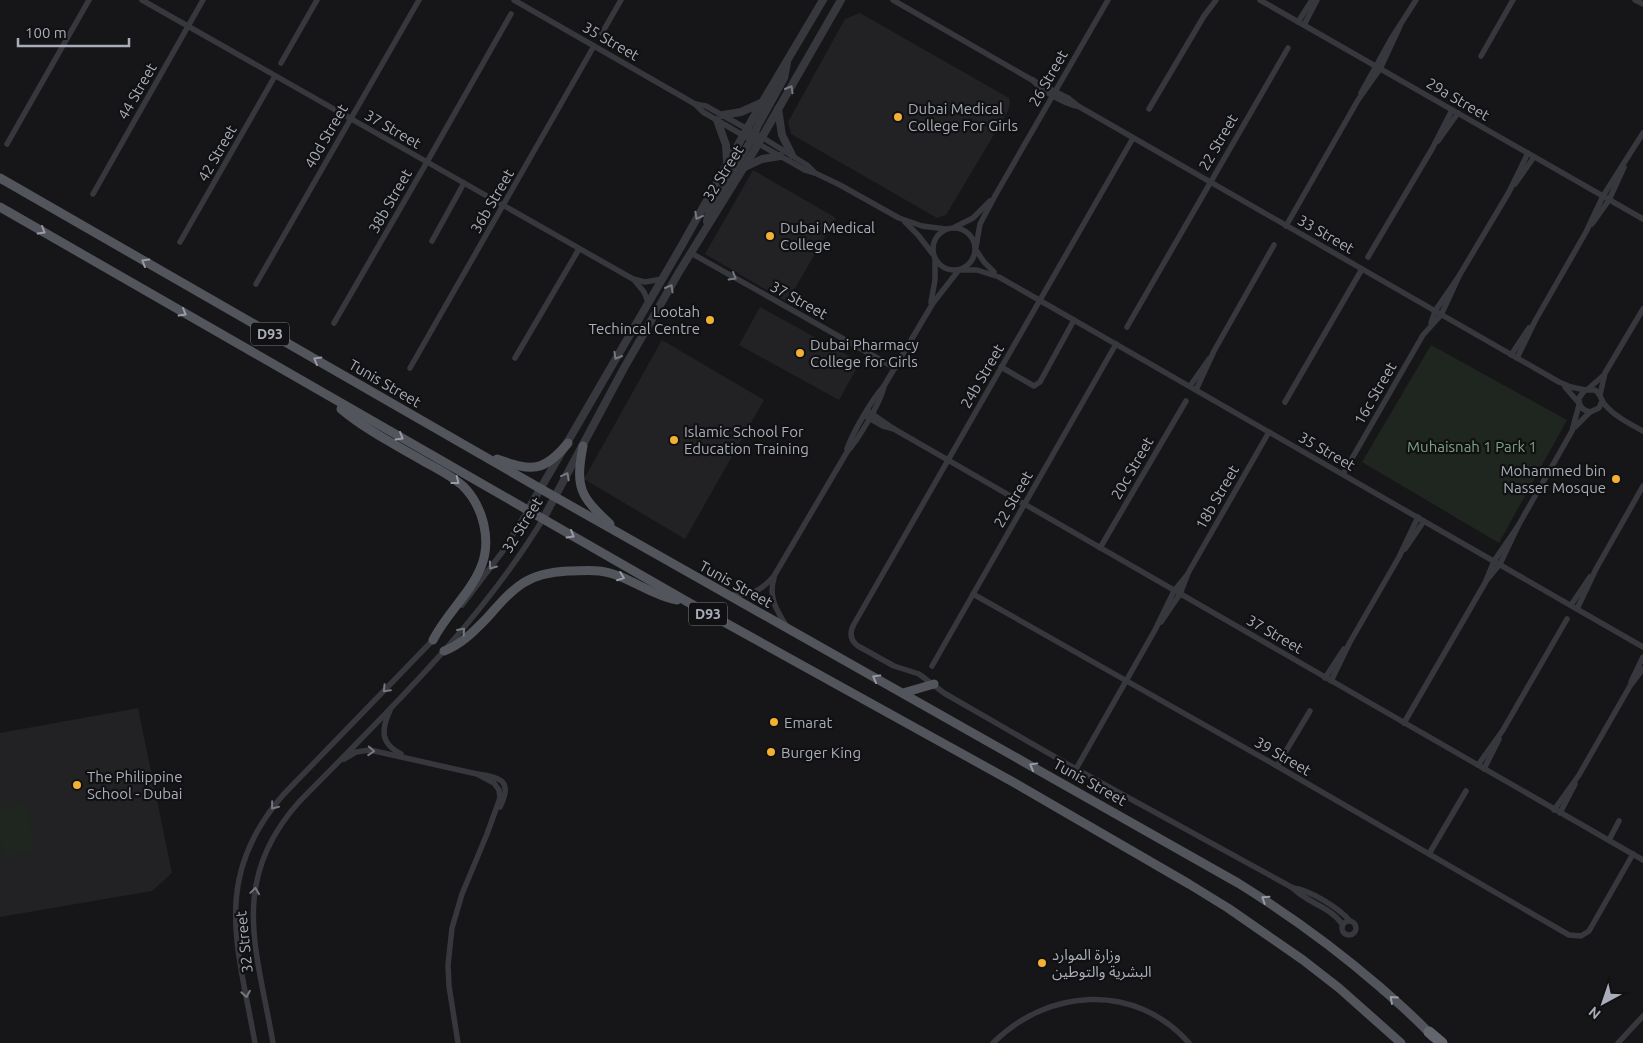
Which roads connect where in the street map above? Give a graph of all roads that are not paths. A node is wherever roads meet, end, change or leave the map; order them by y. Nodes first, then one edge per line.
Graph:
1 (89, 0) edge
2 (142, 0) edge
3 (203, 0) edge
4 (317, 0) edge
5 (419, 0) edge
6 (515, 0) edge
7 (621, 0) edge
8 (823, 0) edge
9 (841, 0) edge
10 (893, 0) edge
11 (1108, 0) edge
12 (1211, 0) edge
13 (1216, 0) edge
14 (1260, 0) edge
15 (1312, 0) edge
16 (1317, 0) edge
17 (1416, 0) edge
18 (1513, 0) edge
19 (1635, 0) edge
20 (523, 2) edge
21 (1643, 4) edge
22 (511, 14) dead end
23 (1204, 16) junction
24 (1298, 22) junction
25 (1304, 25) junction
26 (188, 26) junction
27 (602, 33) dead end
28 (594, 46) junction
29 (1288, 48) dead end
30 (1481, 56) dead end
31 (787, 61) junction
32 (281, 63) dead end
33 (1378, 67) junction
34 (275, 76) junction
35 (1054, 93) junction
36 (761, 103) junction
37 (778, 109) junction
38 (1149, 110) dead end
39 (1452, 110) junction
40 (1458, 113) junction
41 (720, 118) junction
42 (351, 119) junction
43 (745, 132) junction
44 (1643, 132) edge
45 (756, 138) junction
46 (1133, 138) junction
47 (7, 144) dead end
48 (1432, 148) junction
49 (1528, 153) junction
50 (792, 155) junction
51 (780, 156) junction
52 (1534, 157) junction
53 (427, 162) junction
54 (726, 166) junction
55 (743, 168) junction
56 (816, 173) junction
57 (0, 178) edge
58 (1209, 182) junction
59 (464, 183) junction
60 (1508, 192) junction
61 (93, 194) dead end
62 (996, 194) junction
63 (1606, 198) junction
64 (504, 206) junction
65 (0, 207) edge
66 (899, 218) junction
67 (1643, 219) edge
68 (707, 225) junction
69 (1286, 226) junction
70 (950, 228) junction
71 (432, 241) dead end
72 (180, 242) dead end
73 (1274, 245) dead end
74 (579, 248) junction
75 (976, 248) junction
76 (691, 253) junction
77 (934, 257) junction
78 (1368, 257) dead end
79 (1362, 269) junction
80 (959, 270) junction
81 (1000, 277) junction
82 (633, 279) junction
83 (662, 279) junction
84 (256, 284) dead end
85 (1040, 300) junction
86 (648, 302) junction
87 (1643, 309) edge
88 (928, 311) junction
89 (1438, 313) junction
90 (1074, 320) junction
91 (334, 323) dead end
92 (1127, 327) dead end
93 (1116, 344) junction
94 (1514, 357) junction
95 (515, 358) dead end
96 (1001, 367) junction
97 (410, 368) dead end
98 (895, 368) junction
99 (1605, 373) junction
100 (1562, 384) junction
101 (1193, 388) junction
102 (1587, 389) junction
103 (328, 397) junction
104 (1601, 398) junction
105 (1186, 401) dead end
106 (1285, 402) dead end
107 (1579, 403) junction
108 (1593, 411) junction
109 (868, 414) junction
110 (1622, 419) junction
111 (1572, 431) junction
112 (1643, 431) edge
113 (1270, 432) junction
114 (568, 443) junction
115 (583, 446) junction
116 (479, 453) junction
117 (948, 460) junction
118 (1343, 474) junction
119 (1643, 486) edge
120 (541, 490) junction
121 (555, 497) junction
122 (1024, 504) junction
123 (528, 510) junction
124 (1418, 517) junction
125 (543, 519) junction
126 (1424, 521) junction
127 (622, 534) junction
128 (1100, 548) junction
129 (1399, 557) junction
130 (1497, 563) junction
131 (1596, 569) junction
132 (774, 576) junction
133 (1177, 593) junction
134 (973, 594) junction
135 (728, 595) junction
136 (686, 601) junction
137 (1571, 605) junction
138 (1577, 609) junction
139 (1567, 619) dead end
140 (788, 629) junction
141 (433, 640) junction
142 (1350, 642) junction
143 (1643, 647) edge
144 (444, 651) junction
145 (1643, 657) edge
146 (932, 666) dead end
147 (1643, 669) edge
148 (919, 674) junction
149 (1325, 678) junction
150 (1126, 681) junction
151 (1331, 681) junction
152 (934, 684) junction
153 (1630, 686) junction
154 (922, 687) junction
155 (902, 693) junction
156 (392, 706) junction
157 (1310, 710) dead end
158 (1404, 723) junction
159 (1503, 730) junction
160 (410, 758) junction
161 (336, 764) junction
162 (1277, 766) junction
163 (1478, 766) junction
164 (1076, 769) junction
165 (1484, 769) junction
166 (1466, 791) dead end
167 (1557, 811) junction
168 (1619, 821) dead end
169 (1608, 840) junction
170 (1429, 854) junction
171 (1633, 854) junction
172 (1643, 860) edge
173 (1293, 888) junction
174 (1350, 921) junction
175 (1342, 924) junction
176 (268, 1013) junction
177 (1643, 1016) edge
178 (1428, 1032) junction
179 (255, 1043) edge
180 (273, 1043) edge
181 (278, 1043) edge
182 (458, 1043) edge
183 (993, 1043) edge
184 (1189, 1043) edge
185 (1401, 1043) edge
186 (1438, 1043) edge
187 (1442, 1043) edge
188 (1618, 1043) edge

1 - 47 street
2 - 26 street, 37 Street
3 - 26 street, 44 Street
4 - 32 street
5 - 42 street, 40d Street
6 - 20 street, 35 Street
7 - 27 street
8 - 31 street, 32 Street
37 -> 9 street, 32 Street
10 - 35 street, 33 Street
11 - 35 street, 26 Street
12 - 23 street
13 - 23 street
14 - 24 street, 29a Street
15 - 24 street
16 - 25 street
17 - 33 street
18 - 30 street
19 - 21 street
20 - 28 street, 35 Street
22 - 53 street, 38b Street
23 - 38 street
24 - 25 street, 29a Street
25 - 33 street, 29a Street
26 - 34 street, 37 Street
26 - 61 street, 44 Street
28 - 41 street, 35 Street
28 - 64 street, 36b Street
29 - 58 street, 22 Street
31 - 36 street, 32 Street
31 - 45 street
33 - 39 street, 29a Street
33 - 69 street
34 - 42 street, 37 Street
34 - 72 street, 42 Street
35 - 46 street, 33 Street
35 - 62 street, 26 Street
36 - 41 street
36 - 43 street, 32 Street
37 - 45 street, 32 Street
37 - 50 street
39 - 40 street, 29a Street
39 - 48 street
40 - 48 street
40 - 49 street, 29a Street
41 - 43 street, 35 Street
41 - 54 street
42 - 53 street, 37 Street
42 - 84 street, 40d Street
43 - 45 street
43 - 54 street, 32 Street
44 - 63 street
45 - 50 street
45 - 51 street
45 - 55 street, 32 Street
45 - 68 street
46 - 58 street, 33 Street
46 - 85 street, 24b Street
48 - 78 street
49 - 52 street, 29a Street
49 - 60 street, 16c Street
50 - 56 street
51 - 55 street
51 - 56 street
52 - 60 street, 16c Street
52 - 63 street, 29a Street
53 - 59 street, 37 Street
53 - 91 street, 38b Street
54 -> 83 street, 32 Street
55 - 68 street, 32 Street
56 - 66 street
116 -> 57 main road, Tunis Street / D93
58 - 69 street, 33 Street
58 - 92 street, 22 Street
59 - 64 street, 37 Street
59 - 71 street
60 - 89 street, 16c Street
62 - 70 street, 26 Street
62 - 75 street, 26 Street
63 - 67 street, 29a Street
63 - 94 street
64 - 74 street, 37 Street
64 - 97 street, 36b Street
65 -> 103 main road, D93
66 - 70 street
66 - 77 street
68 - 76 street, 32 Street
69 - 79 street, 33 Street
70 - 75 street
70 - 77 street
73 - 101 street
74 - 82 street, 37 Street
74 - 95 street
75 - 80 street
75 - 81 street, 35 Street
76 -> 98 street, 37 Street
115 -> 76 street, 32 Street
77 - 80 street
77 - 88 street
79 - 89 street, 33 Street
79 - 106 street
80 - 81 street, 35 Street
80 - 88 street
81 - 85 street, 35 Street
82 - 83 street, 37 Street
82 - 86 street, 37 Street
83 - 86 street, 32 Street
85 - 90 street, 35 Street
85 - 96 street, 24b Street
86 -> 114 street, 32 Street
87 - 99 street
88 - 98 street
89 - 94 street, 33 Street
89 - 118 street, 16c Street
90 - 93 street, 35 Street
90 - 96 street
93 - 101 street, 35 Street
93 - 122 street, 22 Street
94 - 100 street, 33 Street
96 - 117 street, 24b Street
98 - 109 street
99 - 102 street
99 - 104 street
100 - 102 street, 33 Street
100 - 107 street, 33 Street
101 - 113 street, 35 Street
102 - 104 street
102 - 107 street
103 -> 123 main road, D93
103 -> 141 main road
104 - 108 street
104 - 110 street
105 - 128 street, 20c Street
107 - 108 street
107 - 111 street
108 - 110 street
108 - 111 street
109 - 117 street, 37 Street
109 - 132 street
110 - 112 street
111 - 130 street
113 - 118 street, 35 Street
113 - 133 street, 18b Street
114 - 116 main road
114 - 120 street, 32 Street
121 -> 115 street, 32 Street
115 - 127 main road
116 - 120 main road, Tunis Street / D93
117 - 122 street, 37 Street
117 - 148 street, 24b Street
118 - 124 street, 35 Street
119 - 131 street
120 - 121 main road, Tunis Street / D93
120 - 123 street, 32 Street
121 - 125 street, 32 Street
121 - 127 main road, Tunis Street / D93
122 - 128 street, 37 Street
122 - 134 street, 22 Street
123 - 125 main road, D93
123 -> 141 street, 32 Street
124 - 126 street, 35 Street
124 - 129 street
125 -> 136 main road, D93
144 -> 125 street, 32 Street
126 - 129 street
126 - 130 street, 35 Street
127 - 135 main road, Tunis Street / D93
128 - 133 street, 37 Street
129 - 142 street
130 - 137 street, 35 Street
130 - 158 street
131 - 137 street
131 - 138 street
132 - 135 street
132 - 140 street
133 - 149 street, 37 Street
133 - 150 street, 18b Street
134 - 146 street, 22 Street
134 - 150 street, 39 Street
135 - 140 main road, Tunis Street / D93
144 -> 136 main road
136 - 185 main road, D93
137 - 138 street, 35 Street
138 - 143 street, 35 Street
139 - 159 street
155 -> 140 main road, Tunis Street / D93
141 -> 179 street, 32 Street
142 - 149 street
142 - 151 street
144 - 156 street, 32 Street
145 - 153 street
147 - 153 street
148 - 152 street
148 - 154 street
149 - 151 street, 37 Street
150 - 162 street, 39 Street
150 - 164 street, 18b Street
151 - 158 street, 37 Street
152 - 154 main road
152 - 164 street
153 - 167 street
154 - 155 main road
178 -> 155 main road, Tunis Street / D93
156 - 160 street
156 - 161 street, 32 Street
157 - 162 street
158 - 163 street, 37 Street
159 - 163 street
159 - 165 street
161 -> 160 street
160 - 182 street
176 -> 161 street, 32 Street
162 - 170 street, 39 Street
163 - 165 street, 37 Street
164 - 173 street
165 - 167 street, 37 Street
166 - 170 street
167 - 169 street, 37 Street
168 - 169 street
169 - 171 street, 37 Street
170 - 171 street, 39 Street
171 - 172 street, 37 Street
173 - 174 street
173 - 175 street
174 - 175 street
174 - 175 street
176 - 180 street, 32 Street
176 - 181 street
177 - 188 street
178 - 186 main road, Tunis Street / D93
178 - 187 highway
183 - 184 street

